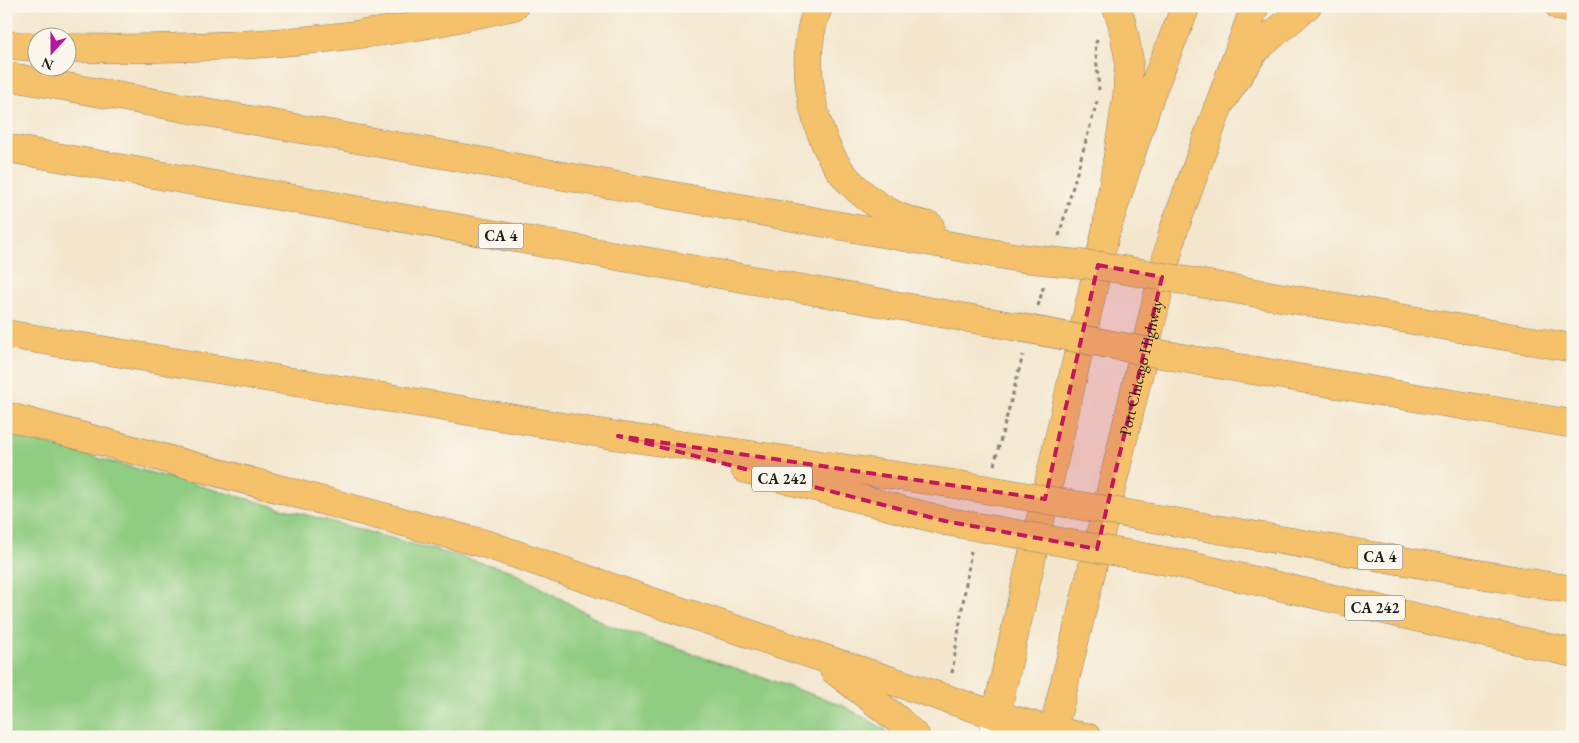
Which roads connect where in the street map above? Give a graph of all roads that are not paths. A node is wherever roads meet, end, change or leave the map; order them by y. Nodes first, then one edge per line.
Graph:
1 (514, 6) edge
2 (819, 6) edge
3 (1116, 6) edge
4 (1186, 6) edge
5 (1256, 6) edge
6 (1307, 6) edge
7 (1559, 6) edge
8 (1573, 10) edge
9 (6, 45) edge
10 (28, 47) edge
11 (78, 48) edge
12 (6, 76) edge
13 (1218, 107) junction
14 (6, 148) edge
15 (1106, 231) junction
16 (1023, 251) junction
17 (1431, 323) junction
18 (1573, 328) edge
19 (6, 334) edge
20 (1573, 348) edge
21 (6, 416) edge
22 (1573, 424) edge
23 (618, 436) junction
24 (1573, 590) edge
25 (1573, 653) edge
26 (815, 656) junction
27 (995, 726) edge
28 (1053, 734) edge
29 (916, 737) edge
30 (1087, 737) edge

1 - 11 main road
2 - 16 main road
3 - 15 main road
4 - 15 main road
5 - 13 main road, Port Chicago Highway
6 - 13 main road
7 - 8 main road
9 - 10 main road
12 - 16 main road
13 - 28 main road, Port Chicago Highway
14 - 22 main road, CA 4, bridge
15 - 27 main road
16 - 17 main road, bridge
17 - 18 main road
17 - 20 main road
19 - 23 main road, CA 4
21 - 26 main road
23 - 24 main road, CA 4, bridge
23 - 25 main road, CA 242, bridge
26 - 27 main road
26 - 29 main road
27 - 28 main road
28 - 30 main road

